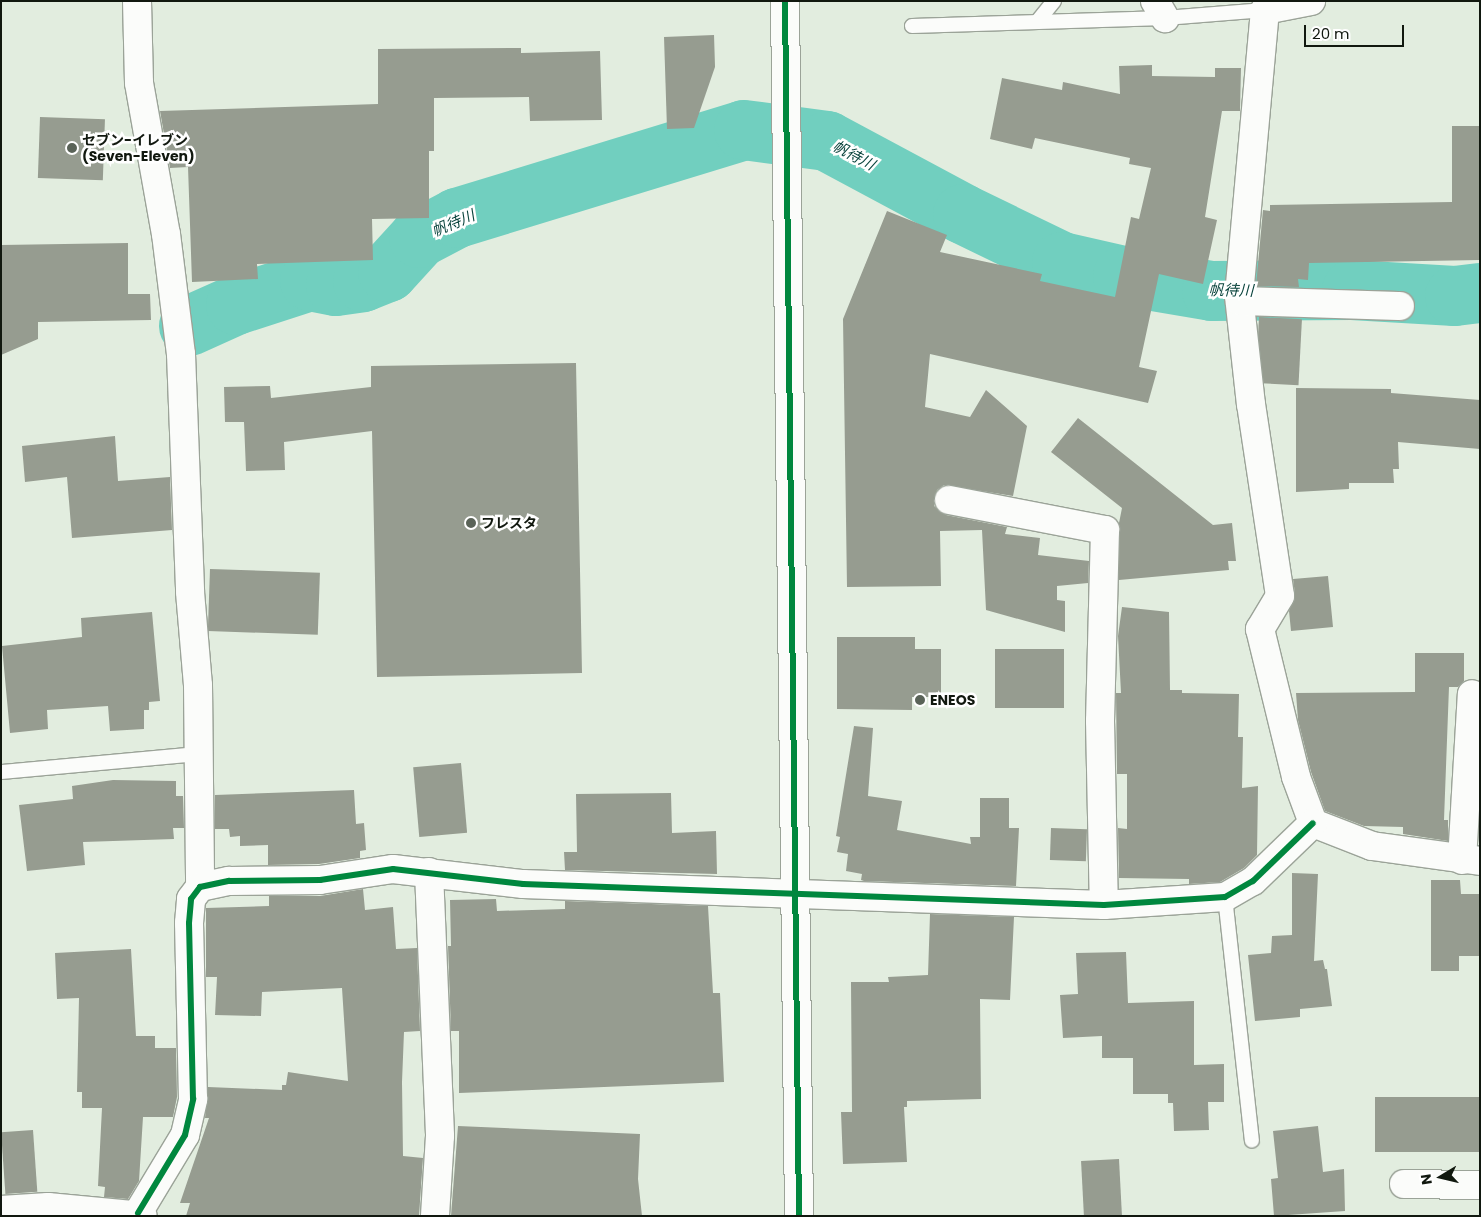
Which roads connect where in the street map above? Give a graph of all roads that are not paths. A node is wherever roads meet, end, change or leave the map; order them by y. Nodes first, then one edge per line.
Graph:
1 (137, 1) edge
2 (785, 1) edge
3 (1054, 1) edge
4 (1311, 1) edge
5 (1160, 10) edge
6 (1265, 10) junction
7 (1037, 22) junction
8 (912, 26) dead end
9 (1240, 301) junction
10 (1400, 306) dead end
11 (950, 500) dead end
12 (1472, 694) dead end
13 (199, 754) junction
14 (1, 772) edge
15 (1313, 823) junction
16 (1471, 860) edge
17 (429, 872) junction
18 (200, 887) junction
19 (794, 895) junction
20 (1226, 897) junction
21 (1104, 905) junction
22 (1252, 1141) dead end
23 (1404, 1184) dead end
24 (1480, 1185) edge
25 (1, 1210) edge
26 (141, 1214) edge
27 (435, 1216) edge
28 (799, 1216) edge

1 - 13 street
2 - 19 street
3 - 7 lane
4 - 6 street
5 - 6 lane
5 - 7 lane
6 - 9 street
7 - 8 lane
9 - 10 street
9 - 15 street
11 - 21 street
12 - 16 street
13 - 14 lane
13 - 18 street
15 - 16 street
15 - 20 street
17 - 18 street
17 - 19 street
17 - 27 street
18 - 26 street
19 - 21 street
19 - 28 street
20 - 21 street
20 - 22 lane
23 - 24 street
25 - 26 street

